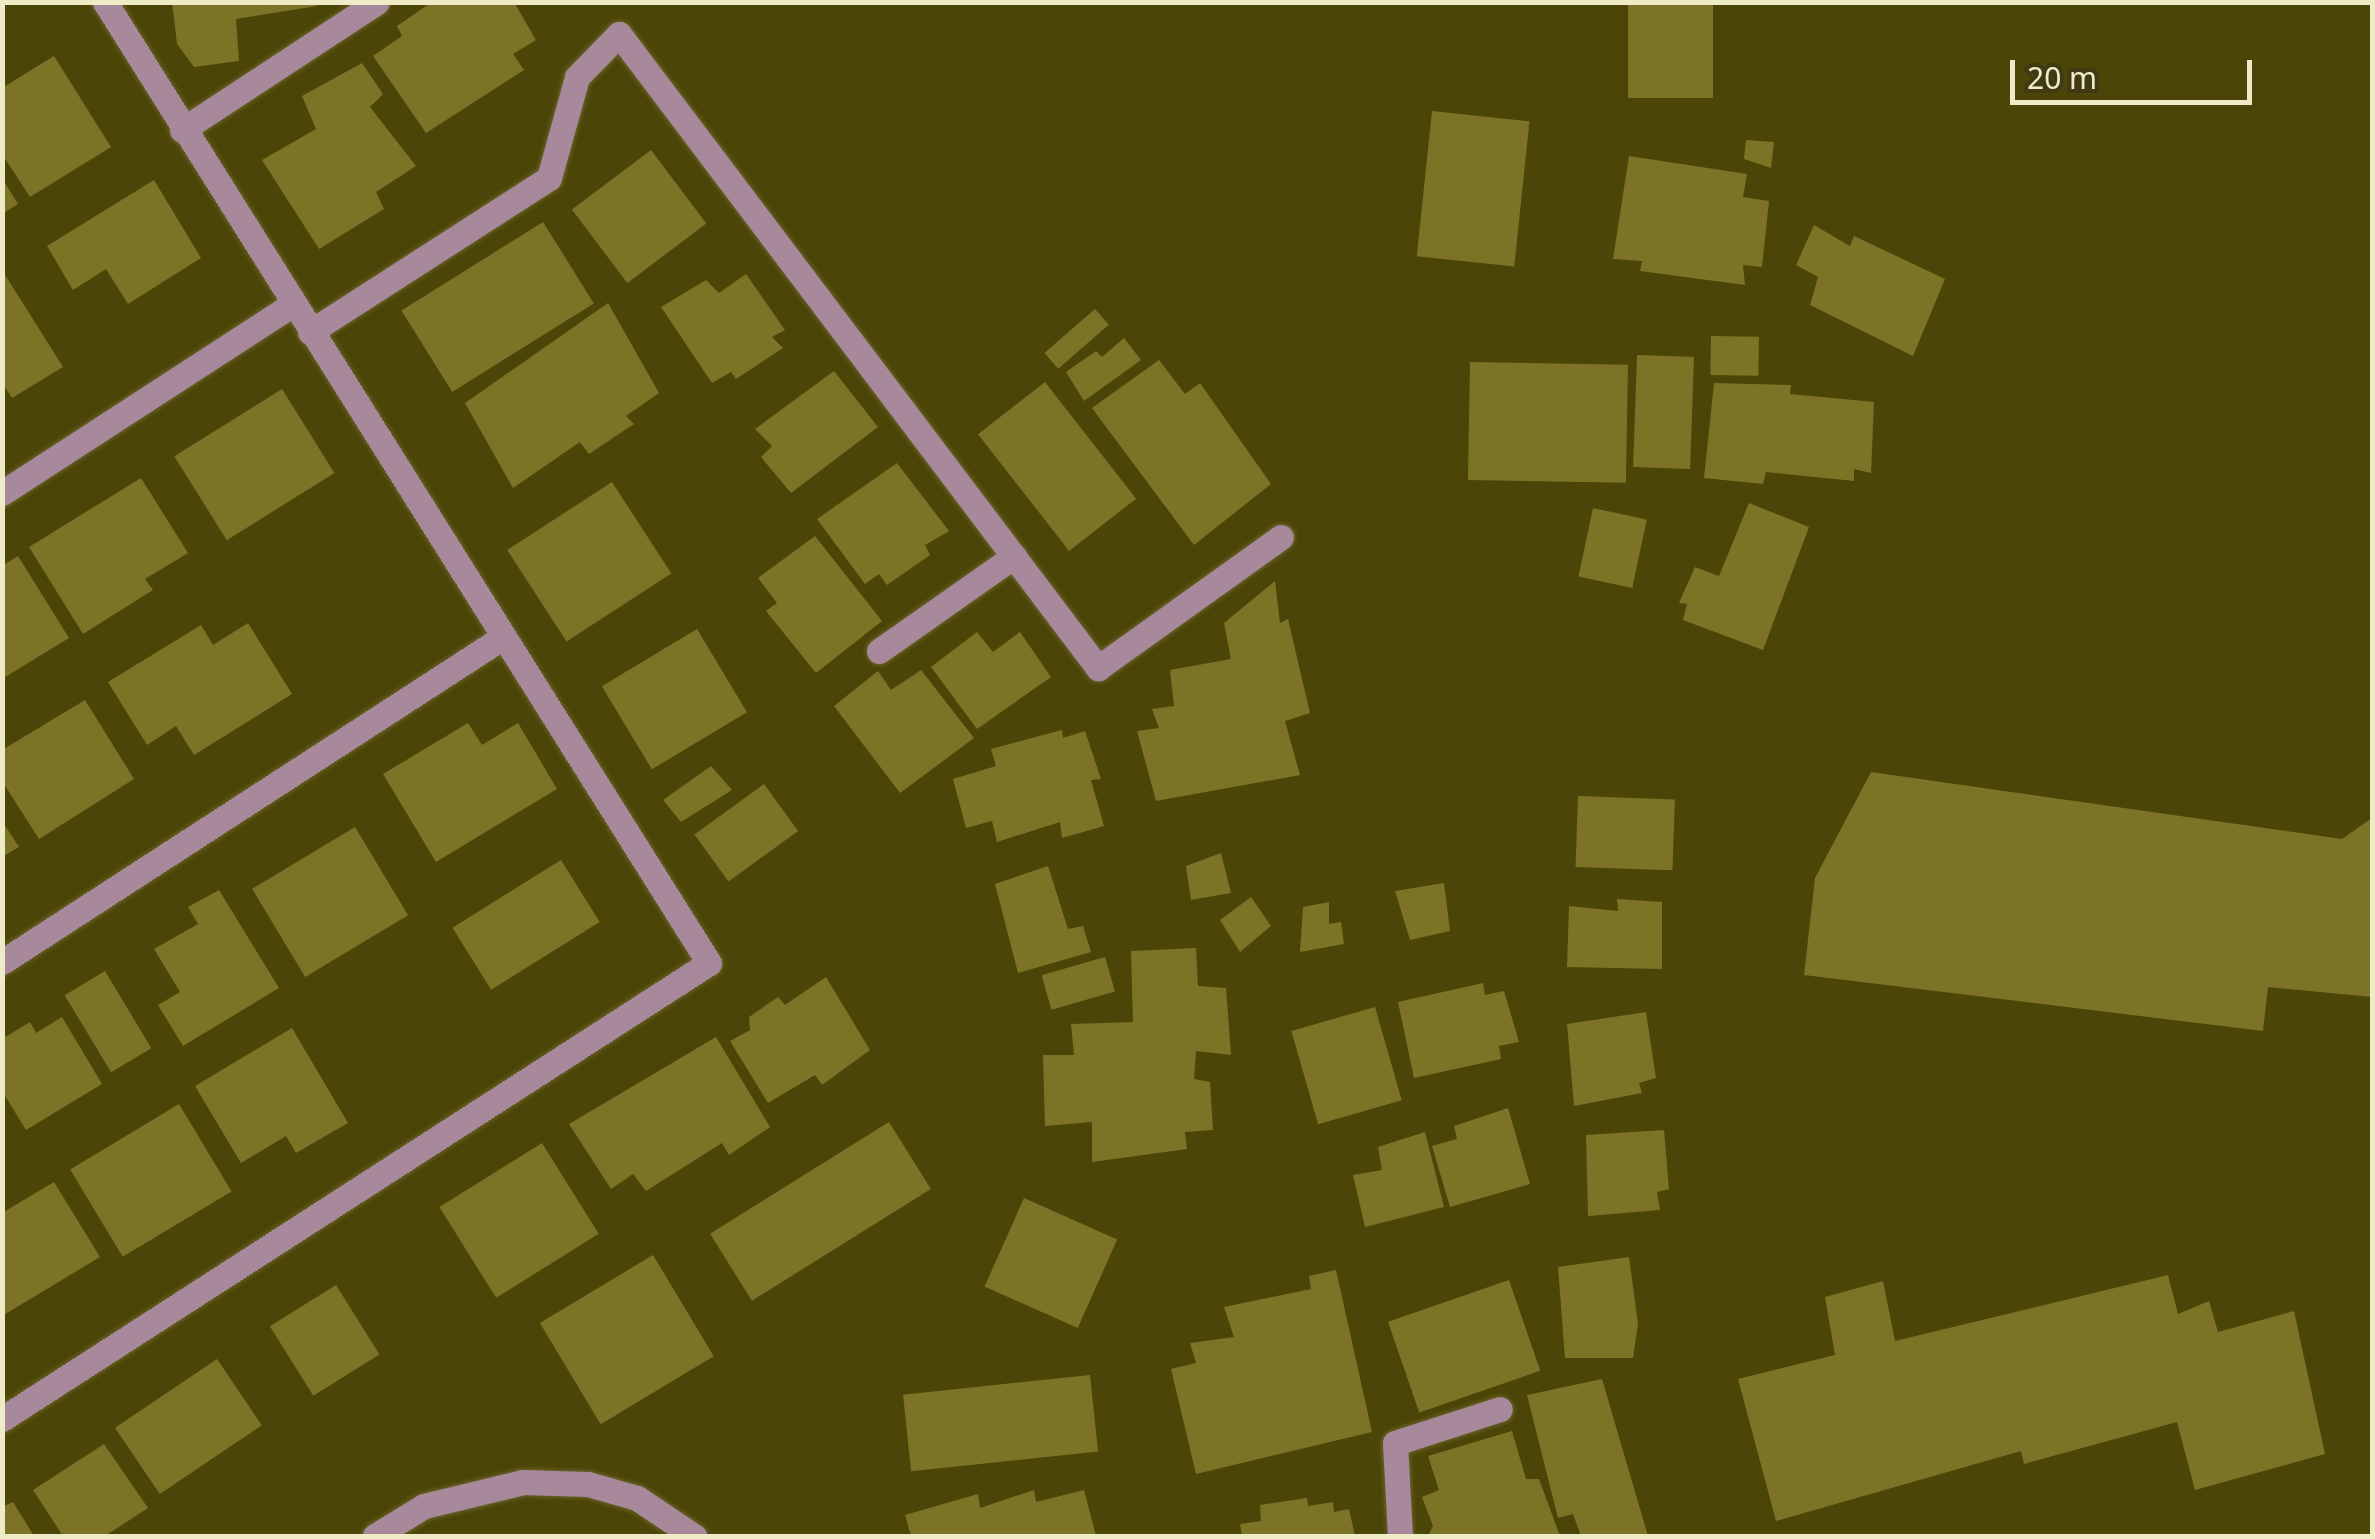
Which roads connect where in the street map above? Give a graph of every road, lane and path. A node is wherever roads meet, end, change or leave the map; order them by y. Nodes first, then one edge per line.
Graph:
1 (104, 2) edge
2 (377, 2) edge
3 (182, 130) junction
4 (291, 306) junction
5 (310, 332) junction
6 (2, 493) edge
7 (1280, 536) dead end
8 (1014, 556) junction
9 (503, 638) junction
10 (879, 651) dead end
11 (2, 962) edge
12 (1500, 1410) dead end
13 (2, 1419) edge
14 (375, 1536) edge
15 (694, 1536) edge
16 (1400, 1536) edge

1 - 3 street
2 - 3 street
3 - 4 street
4 - 5 street
4 - 6 street
5 - 8 street
5 - 9 street
7 - 8 street
8 - 10 street
9 - 11 street
9 - 13 street
12 - 16 street
14 - 15 street

